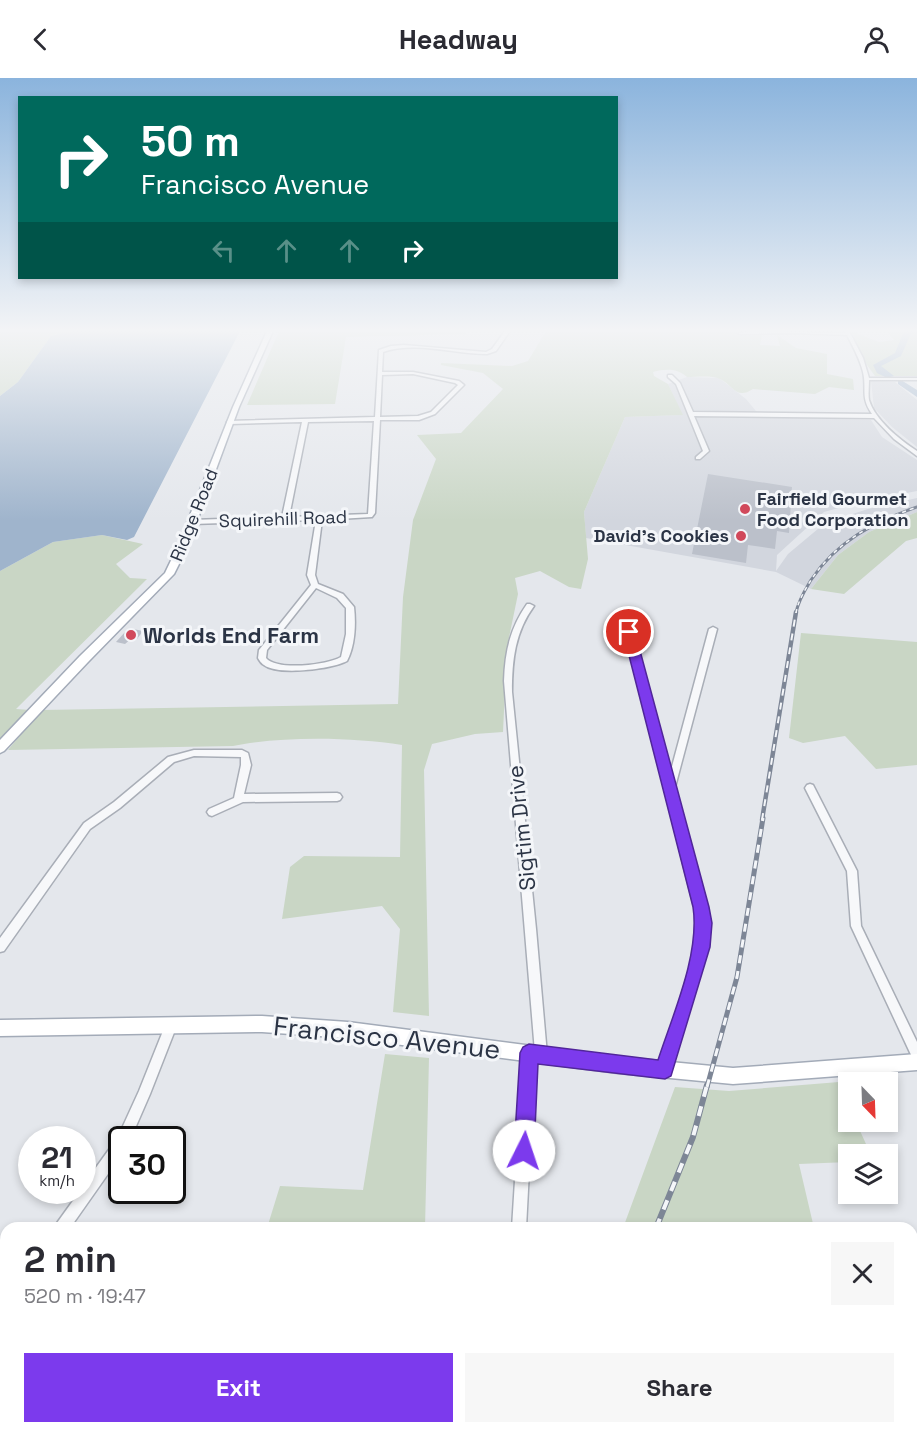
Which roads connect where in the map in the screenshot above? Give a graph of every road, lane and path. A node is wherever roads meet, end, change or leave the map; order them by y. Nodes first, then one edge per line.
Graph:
1 (242, 394) edge
2 (379, 394) edge
3 (452, 394) edge
4 (682, 394) edge
5 (868, 394) edge
6 (690, 414) junction
7 (876, 416) junction
8 (377, 419) junction
9 (304, 421) junction
10 (230, 422) junction
11 (917, 454) edge
12 (698, 458) dead end
13 (319, 518) junction
14 (285, 519) junction
15 (192, 522) junction
16 (315, 585) junction
17 (530, 606) dead end
18 (625, 615) dead end
19 (713, 629) dead end
20 (0, 748) edge
21 (810, 788) dead end
22 (670, 792) junction
23 (337, 797) dead end
24 (238, 800) junction
25 (212, 812) dead end
26 (0, 947) edge
27 (171, 1025) junction
28 (0, 1028) edge
29 (535, 1054) junction
30 (917, 1055) edge
31 (917, 1062) edge
32 (665, 1070) junction
33 (129, 1126) edge
34 (108, 1161) edge
35 (66, 1222) edge
36 (520, 1222) edge

1 - 10 main road, Ridge Road
2 - 8 street
3 - 8 street
4 - 6 street
5 - 7 street
6 - 7 street
6 - 12 street
7 - 11 street
8 - 9 street
8 - 13 street, Squirehill Road
9 - 10 street
9 - 14 street
10 - 15 main road, Ridge Road
13 - 14 street, Squirehill Road
13 - 16 street
14 - 15 street, Squirehill Road
15 - 20 main road, Ridge Road
16 - 16 street
17 - 29 street, Sigtim Drive
18 - 22 street
19 - 22 street
21 - 30 street
22 - 32 street
23 - 24 street
24 - 25 street
24 - 26 street
27 - 28 main road, Francisco Avenue
27 - 29 main road, Francisco Avenue
27 - 33 street
29 - 32 main road, Francisco Avenue
29 - 36 street, Sigtim Drive
31 - 32 main road, Francisco Avenue
34 - 35 street

